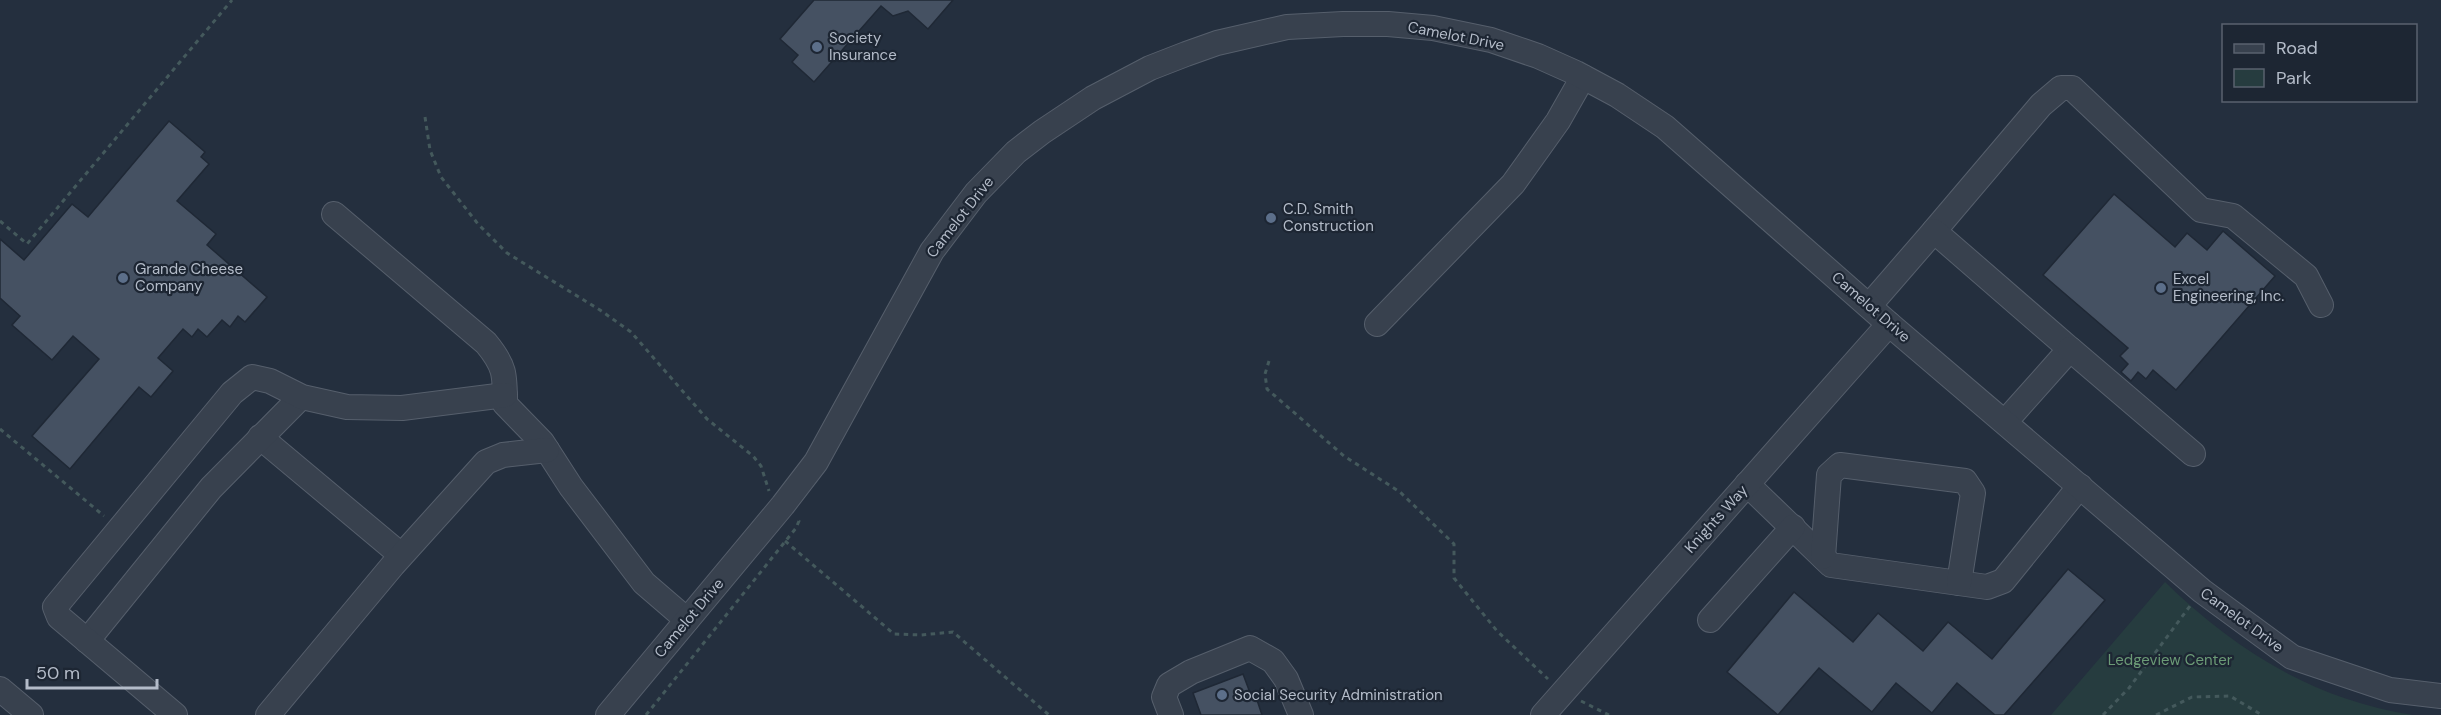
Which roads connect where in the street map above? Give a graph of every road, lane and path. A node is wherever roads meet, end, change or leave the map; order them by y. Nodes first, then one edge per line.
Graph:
1 (232, 0) edge
2 (1583, 77) junction
3 (425, 117) dead end
4 (334, 214) dead end
5 (0, 221) edge
6 (1934, 231) junction
7 (2321, 305) dead end
8 (1869, 306) junction
9 (1377, 324) dead end
10 (1889, 324) junction
11 (2070, 349) junction
12 (1269, 361) dead end
13 (505, 395) junction
14 (301, 397) junction
15 (2005, 422) junction
16 (0, 429) edge
17 (260, 437) junction
18 (547, 450) junction
19 (2193, 454) dead end
20 (1747, 484) junction
21 (2080, 486) junction
22 (783, 505) junction
23 (110, 521) dead end
24 (1793, 527) junction
25 (784, 541) junction
26 (401, 555) junction
27 (1823, 557) junction
28 (1959, 583) junction
29 (2202, 591) junction
30 (687, 620) junction
31 (1710, 620) dead end
32 (87, 641) junction
33 (0, 689) edge
34 (1562, 692) junction
35 (2441, 696) edge
36 (31, 715) edge
37 (175, 715) edge
38 (268, 715) edge
39 (608, 715) edge
40 (646, 715) edge
41 (1049, 715) edge
42 (1171, 715) edge
43 (1301, 715) edge
44 (1543, 715) edge
45 (1609, 715) edge
46 (2103, 715) edge
47 (2156, 715) edge
48 (2262, 715) edge

1 - 5 path
2 - 8 street, Camelot Drive
2 - 9 street
2 - 22 street, Camelot Drive
3 - 22 path
4 - 13 street
6 - 7 street
6 - 8 street
6 - 11 street
8 - 10 street, Camelot Drive
10 - 15 street, Camelot Drive
10 - 20 street, Knights Way
11 - 15 street
11 - 19 street
12 - 34 path
13 - 14 street
13 - 18 street
14 - 17 street
14 - 32 street
15 - 21 street, Camelot Drive
16 - 23 path
17 - 26 street
17 - 32 street
18 - 26 street
18 - 30 street
20 - 24 street
20 - 34 street, Knights Way
21 - 28 street
21 - 29 street, Camelot Drive
22 - 25 path
22 - 30 street, Camelot Drive
24 - 27 street
24 - 31 street
25 - 40 path
25 - 41 path
26 - 38 street
27 - 28 street
27 - 28 street
29 - 35 street, Camelot Drive
29 - 46 path
30 - 39 street, Camelot Drive
32 - 37 street
33 - 36 street
34 - 44 street, Knights Way
34 - 45 path
42 - 43 street
47 - 48 path

